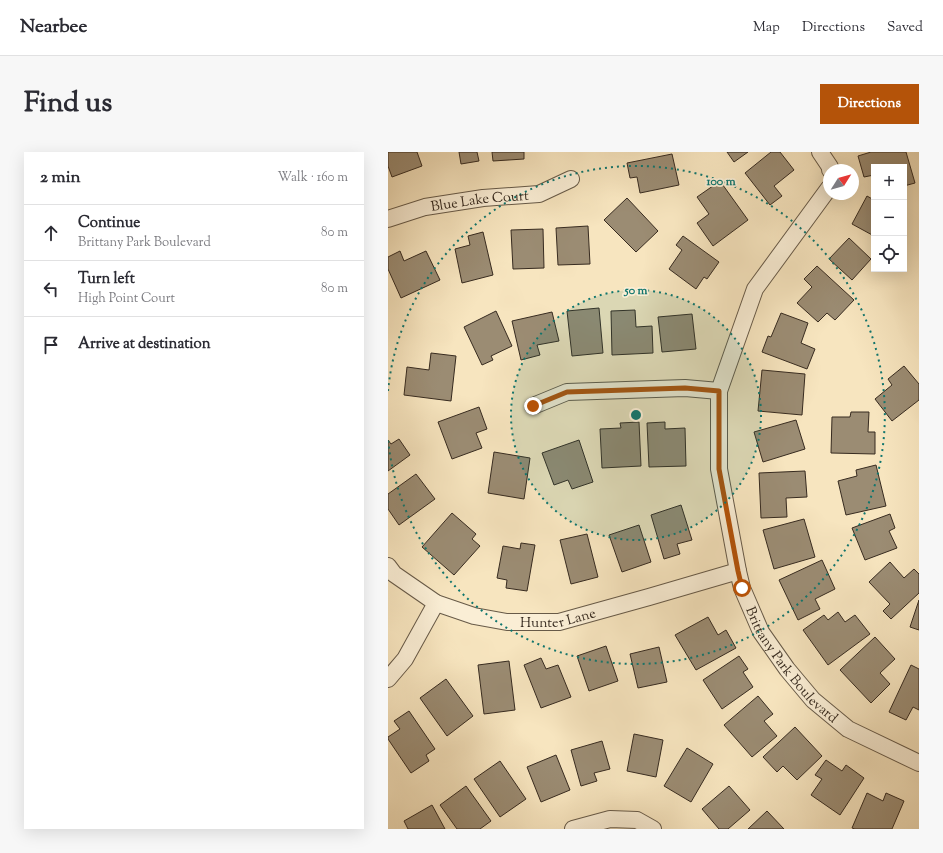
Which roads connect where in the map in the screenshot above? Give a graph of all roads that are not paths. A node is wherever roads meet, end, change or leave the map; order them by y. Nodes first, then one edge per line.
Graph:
1 (820, 152) edge
2 (828, 164) edge
3 (571, 179) dead end
4 (823, 196) edge
5 (388, 219) edge
6 (719, 391) junction
7 (533, 406) dead end
8 (388, 566) edge
9 (738, 571) junction
10 (436, 603) junction
11 (388, 679) edge
12 (919, 763) edge
13 (573, 829) edge
14 (653, 829) edge

1 - 2 street
3 - 5 street, Blue Lake Court
4 - 6 street, Brittany Park Boulevard
6 - 7 street
6 - 9 street, Brittany Park Boulevard
8 - 10 street, Hunter Lane
9 - 10 street, Hunter Lane
9 - 12 street, Brittany Park Boulevard
10 - 11 street
13 - 14 street

